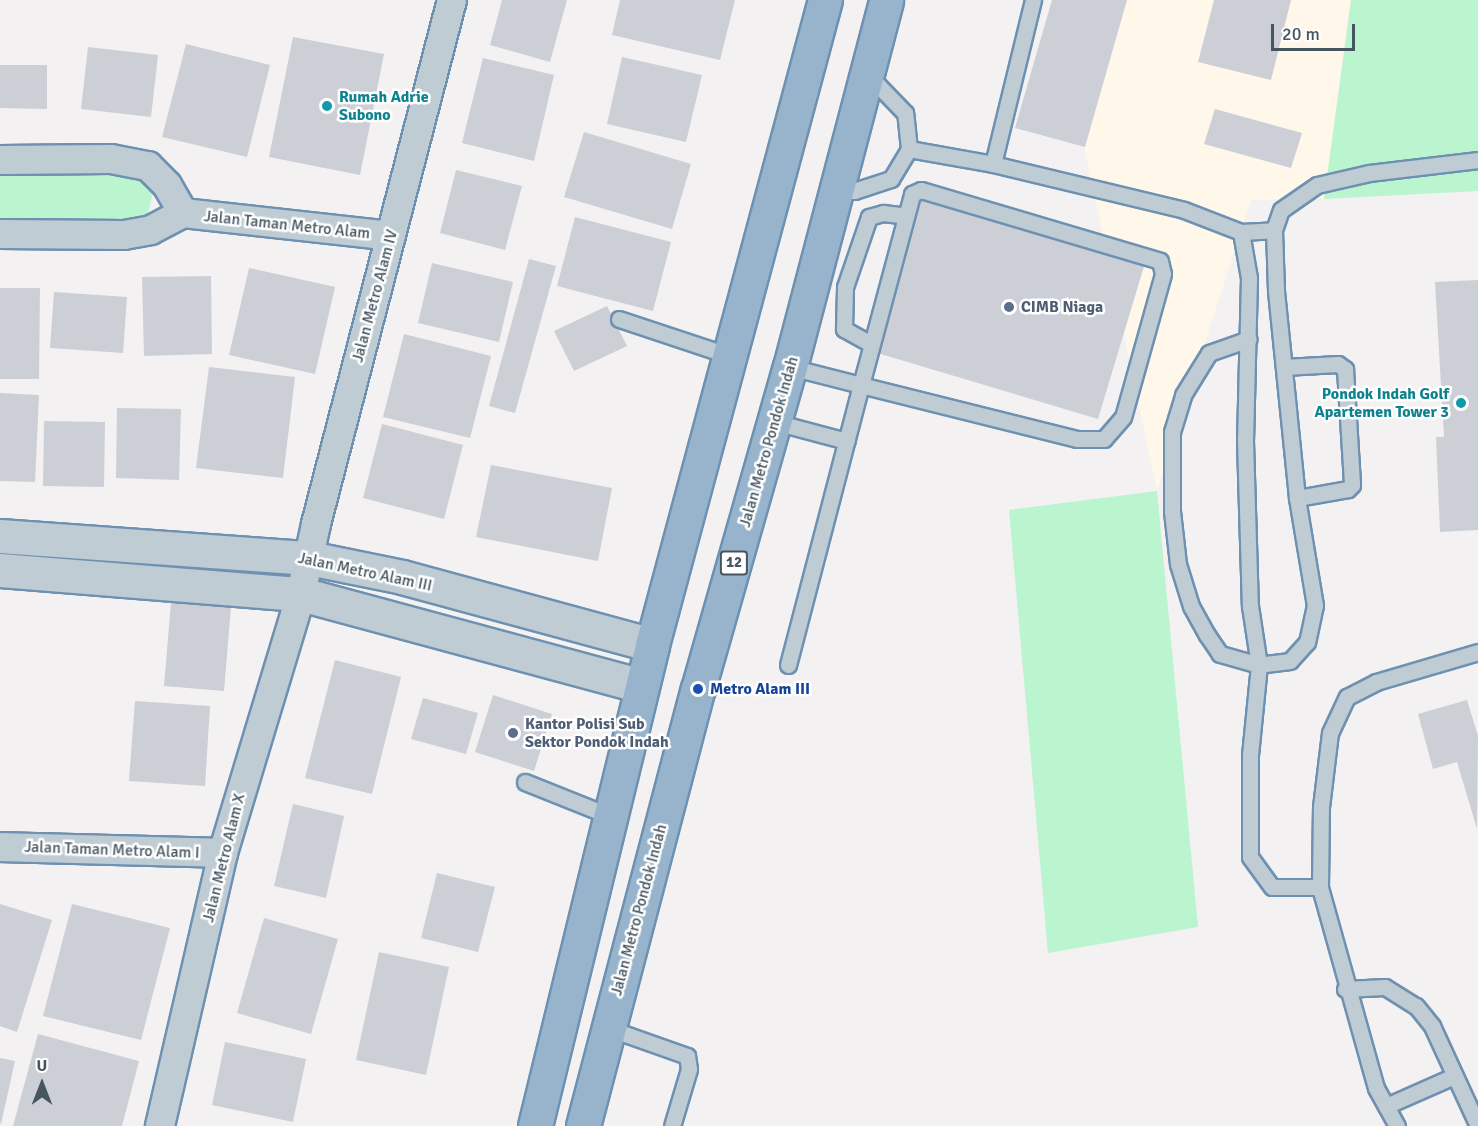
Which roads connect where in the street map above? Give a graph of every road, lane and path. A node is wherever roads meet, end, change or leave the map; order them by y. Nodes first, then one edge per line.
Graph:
1 (452, 0) edge
2 (825, 0) edge
3 (886, 0) edge
4 (1033, 0) edge
5 (864, 81) junction
6 (909, 149) junction
7 (0, 160) edge
8 (1478, 160) edge
9 (993, 164) junction
10 (837, 186) junction
11 (183, 213) junction
12 (906, 216) junction
13 (1274, 230) junction
14 (1241, 232) junction
15 (0, 234) edge
16 (391, 236) junction
17 (619, 319) dead end
18 (1249, 339) junction
19 (871, 344) junction
20 (730, 356) junction
21 (790, 367) junction
22 (1284, 367) junction
23 (861, 385) junction
24 (775, 422) junction
25 (847, 441) junction
26 (1297, 498) junction
27 (0, 536) edge
28 (309, 558) junction
29 (0, 570) edge
30 (301, 594) junction
31 (651, 645) junction
32 (1478, 652) edge
33 (788, 664) dead end
34 (1259, 665) junction
35 (641, 686) junction
36 (525, 782) dead end
37 (610, 816) junction
38 (0, 847) edge
39 (223, 853) junction
40 (1320, 887) junction
41 (1346, 989) junction
42 (608, 1028) junction
43 (1454, 1076) junction
44 (1386, 1106) junction
45 (160, 1126) edge
46 (535, 1126) edge
47 (583, 1126) edge
48 (672, 1126) edge
49 (1397, 1126) edge
50 (1478, 1126) edge

1 - 16 street, Jalan Metro Alam IV
2 - 20 highway
3 - 5 highway, Jalan Metro Pondok Indah / 12
4 - 9 lane
5 - 6 lane
5 - 10 highway, Jalan Metro Pondok Indah / 12
6 - 9 lane
6 - 10 lane
7 - 11 street, Jalan Taman Metro Alam
8 - 13 lane
9 - 14 lane
10 - 21 highway, Jalan Metro Pondok Indah / 12
11 - 15 street, Jalan Taman Metro Alam
11 - 16 street, Jalan Taman Metro Alam
12 - 19 lane
12 - 19 lane
12 - 23 lane
13 - 14 lane
13 - 22 lane
14 - 18 lane
16 - 28 street, Jalan Metro Alam IV
17 - 20 lane
18 - 34 lane
18 - 34 lane
19 - 23 lane
20 - 31 highway
21 - 23 lane
21 - 24 highway, Jalan Metro Pondok Indah / 12
22 - 26 lane
22 - 26 lane
23 - 25 lane
24 - 25 lane
24 - 42 highway, Jalan Metro Pondok Indah / 12
25 - 33 lane
26 - 34 lane
27 - 28 street, Jalan Metro Alam III
28 - 30 street, Jalan Metro Alam IV
28 - 31 street, Jalan Metro Alam III
29 - 30 street
30 - 35 street
30 - 39 street, Jalan Metro Alam X
31 - 35 highway
32 - 40 lane
34 - 40 lane
35 - 37 highway
36 - 37 lane
37 - 46 highway
38 - 39 street, Jalan Taman Metro Alam I
39 - 45 street, Jalan Metro Alam X
40 - 41 lane
41 - 43 lane
41 - 44 lane
42 - 47 highway, Jalan Metro Pondok Indah / 12
42 - 48 lane
43 - 44 lane
43 - 50 lane
44 - 49 lane

